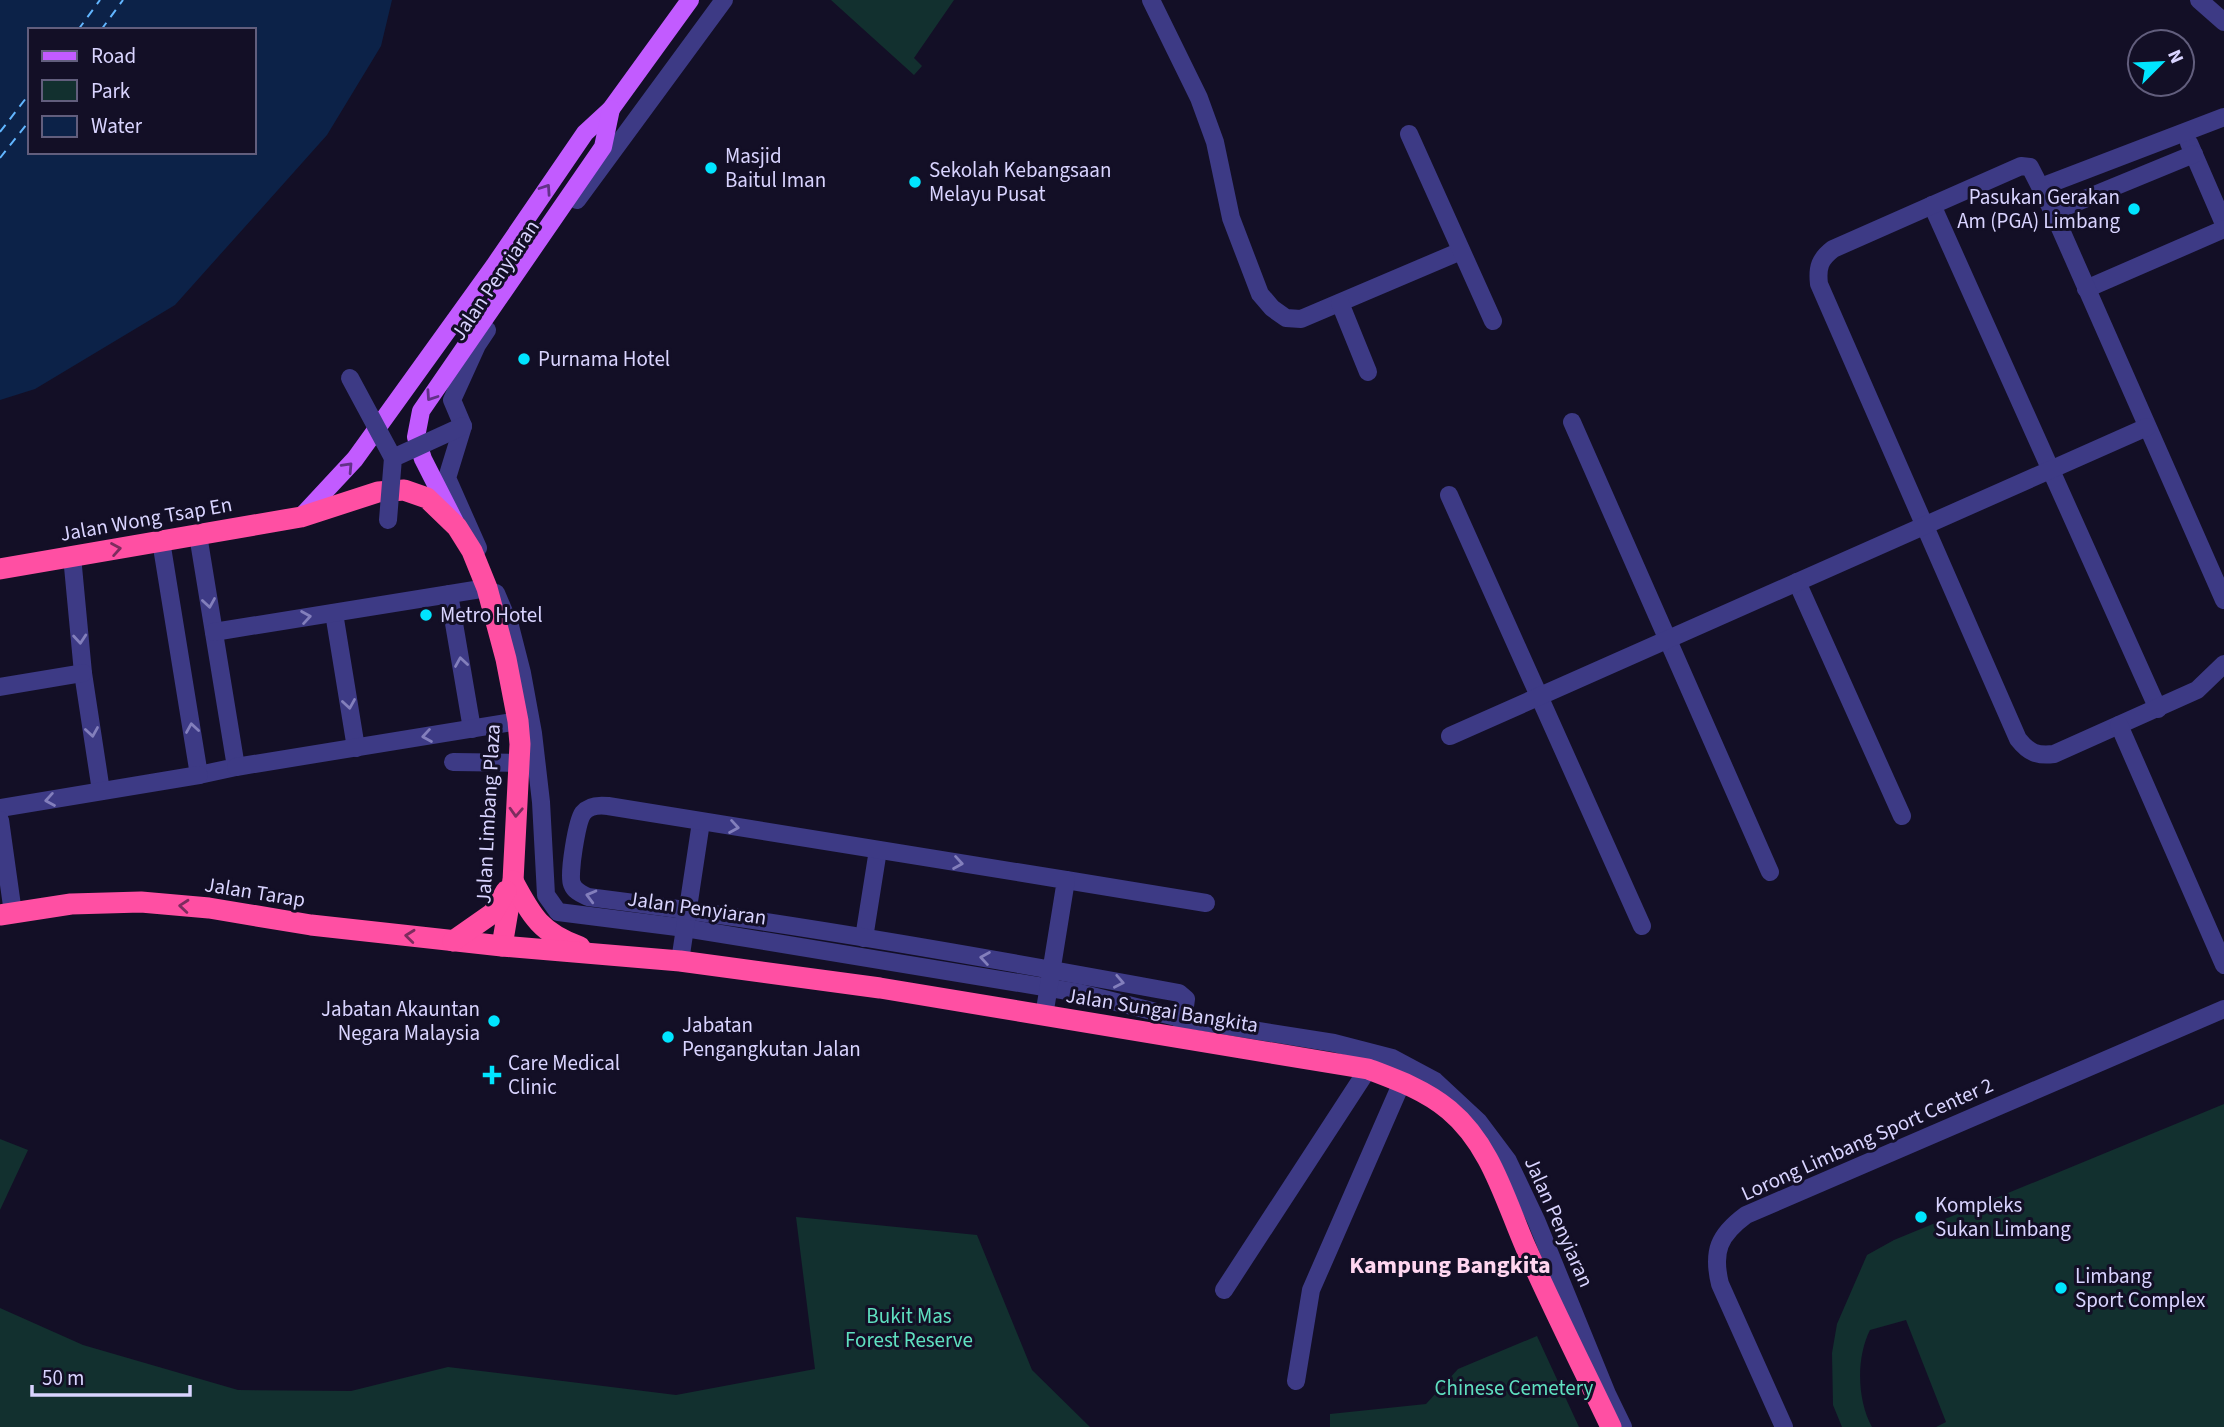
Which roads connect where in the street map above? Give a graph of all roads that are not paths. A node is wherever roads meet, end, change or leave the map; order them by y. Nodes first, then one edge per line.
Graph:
1 (690, 0) edge
2 (724, 0) edge
3 (1151, 0) edge
4 (2199, 0) edge
5 (2224, 22) edge
6 (611, 109) junction
7 (2224, 117) edge
8 (2185, 133) junction
9 (1409, 134) dead end
10 (2194, 153) junction
11 (2041, 187) junction
12 (1933, 205) junction
13 (2053, 212) junction
14 (2224, 227) edge
15 (1461, 251) junction
16 (2086, 289) junction
17 (1340, 303) junction
18 (1493, 321) dead end
19 (1368, 372) dead end
20 (350, 379) dead end
21 (1572, 422) dead end
22 (463, 426) junction
23 (2147, 427) junction
24 (393, 458) junction
25 (2051, 470) junction
26 (1449, 495) dead end
27 (301, 517) junction
28 (388, 520) dead end
29 (1925, 526) junction
30 (457, 527) junction
31 (198, 535) junction
32 (161, 541) junction
33 (72, 556) junction
34 (0, 569) edge
35 (1797, 582) junction
36 (486, 588) junction
37 (449, 594) junction
38 (2224, 600) edge
39 (334, 613) junction
40 (214, 632) junction
41 (1667, 640) junction
42 (2224, 664) edge
43 (83, 673) junction
44 (0, 687) edge
45 (1539, 697) junction
46 (2158, 709) junction
47 (518, 721) junction
48 (2119, 725) junction
49 (472, 729) junction
50 (1450, 736) dead end
51 (356, 748) junction
52 (453, 762) dead end
53 (519, 763) junction
54 (236, 767) junction
55 (199, 775) junction
56 (101, 791) junction
57 (0, 808) edge
58 (1902, 817) dead end
59 (0, 820) edge
60 (701, 822) junction
61 (878, 850) junction
62 (1770, 872) dead end
63 (1066, 880) junction
64 (513, 881) junction
65 (1206, 903) dead end
66 (6, 914) edge
67 (686, 919) junction
68 (1642, 926) dead end
69 (864, 938) junction
70 (453, 941) junction
71 (502, 946) junction
72 (599, 954) junction
73 (680, 961) junction
74 (2224, 964) edge
75 (1052, 969) junction
76 (1081, 984) junction
77 (1049, 988) junction
78 (2224, 1009) edge
79 (1044, 1016) junction
80 (1076, 1021) junction
81 (1182, 1028) junction
82 (1368, 1069) junction
83 (1402, 1082) junction
84 (1224, 1290) dead end
85 (1296, 1381) dead end
86 (1611, 1427) edge
87 (1623, 1427) edge
88 (1784, 1427) edge

1 - 6 main road
2 - 22 street, Jalan Penyiaran
3 - 17 street
4 - 5 street
27 -> 6 main road
6 -> 30 main road
7 - 8 street
8 - 10 street
8 - 11 street
9 - 15 street
10 - 13 street
10 - 14 street
11 - 12 street
11 - 13 street
12 - 25 street
12 - 29 street
13 - 16 street
14 - 16 street
15 - 17 street
15 - 18 street
16 - 23 street
17 - 19 street
20 - 24 street, bridge
21 - 41 street
22 - 24 street, bridge
22 - 67 street, Jalan Penyiaran
23 - 25 street
23 - 38 street
24 - 28 street, bridge
25 - 29 street
25 - 46 street
26 - 45 street
27 - 30 highway, Jalan Wong Tsap En
27 - 31 highway, Jalan Wong Tsap En
29 - 35 street
29 - 48 street
30 - 36 highway, Jalan Limbang Plaza
31 - 32 highway, Jalan Wong Tsap En
31 -> 40 street
33 -> 32 highway, Jalan Wong Tsap En
55 -> 32 street
33 - 34 highway, Jalan Wong Tsap En
33 -> 43 street
35 - 41 street
35 - 58 street
36 - 37 street
36 - 47 highway, Jalan Limbang Plaza
37 - 39 street
49 -> 37 street
40 -> 39 street
39 -> 51 street
40 - 54 street
41 - 45 street
41 - 62 street
42 - 46 street
43 - 44 street
43 -> 56 street
45 - 50 street
45 - 68 street
46 - 48 street
47 - 49 street
47 - 53 highway, Jalan Limbang Plaza
48 - 74 street
49 -> 51 street
51 - 54 street
52 - 53 street
53 -> 64 highway, Jalan Limbang Plaza
54 - 55 street
55 - 56 street
56 -> 57 street
59 - 66 street
60 -> 61 street
60 - 67 street
67 -> 60 street
61 -> 63 street
61 - 69 street
63 - 65 street
63 - 75 street
64 - 70 highway
64 - 71 highway, Jalan Limbang Plaza
64 - 72 highway
70 -> 66 highway, Jalan Tarap
67 - 69 street
67 - 73 street
67 - 77 street, Jalan Penyiaran
75 -> 69 street
70 - 71 highway, Jalan Tarap
71 - 72 highway, Jalan Sungai Bangkita
72 - 73 highway, Jalan Sungai Bangkita
73 - 79 highway, Jalan Sungai Bangkita
75 - 76 street
75 - 77 street
76 - 77 street, Jalan Penyiaran
76 - 80 street
76 - 81 street
77 - 79 street
78 - 88 street, Lorong Limbang Sport Center 2
79 - 80 highway, Jalan Sungai Bangkita
80 - 81 highway, Jalan Sungai Bangkita
81 - 82 highway, Jalan Sungai Bangkita
81 - 87 street, Jalan Penyiaran
82 - 83 highway, Jalan Sungai Bangkita
82 - 84 street
83 - 85 street
83 - 86 highway, Jalan Sungai Bangkita

